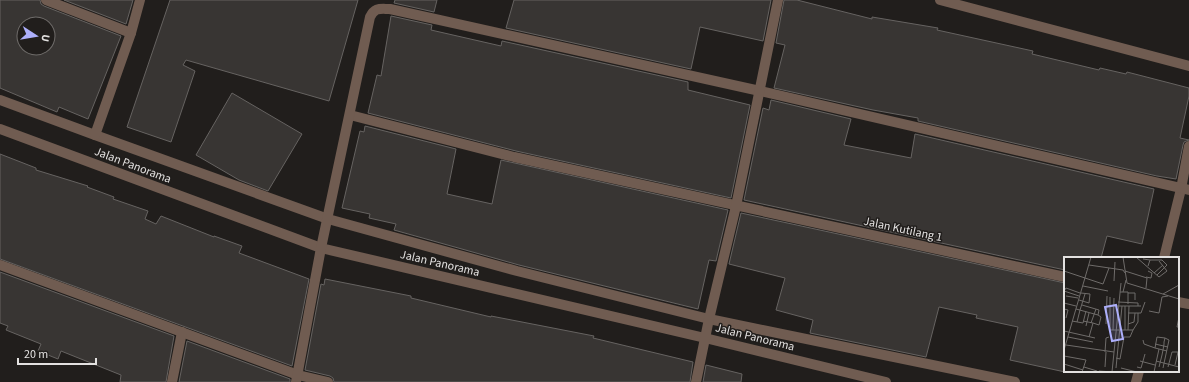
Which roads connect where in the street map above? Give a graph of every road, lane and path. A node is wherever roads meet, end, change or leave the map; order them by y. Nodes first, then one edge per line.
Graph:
1 (46, 0) edge
2 (140, 0) edge
3 (778, 0) edge
4 (940, 0) edge
5 (131, 33) junction
6 (1189, 66) edge
7 (760, 91) junction
8 (0, 100) edge
9 (350, 115) junction
10 (0, 129) edge
11 (95, 135) junction
12 (1189, 146) edge
13 (1185, 190) edge
14 (736, 206) junction
15 (328, 219) junction
16 (321, 248) junction
17 (1164, 257) edge
18 (0, 266) edge
19 (1064, 277) edge
20 (1179, 302) edge
21 (1189, 304) edge
22 (709, 319) junction
23 (182, 332) junction
24 (705, 338) junction
25 (1139, 372) edge
26 (297, 378) edge
27 (172, 382) edge
28 (328, 382) edge
29 (696, 382) edge
30 (886, 382) edge
31 (1015, 382) edge
32 (1136, 382) edge

1 - 5 street
2 - 5 street
3 - 7 street
4 - 6 street
5 - 11 street
7 - 9 street
7 - 13 street
7 - 14 street
8 - 11 street
9 - 14 street, Jalan Kutilang 1
9 - 15 street
10 - 16 street, Jalan Panorama
11 - 15 street
12 - 13 street
13 - 17 street
14 - 19 street, Jalan Kutilang 1
14 - 22 street
15 - 16 street
15 - 22 street
16 - 24 street, Jalan Panorama
16 - 26 street
18 - 23 street
20 - 21 street
22 - 24 street
22 - 31 street
23 - 26 street
23 - 27 street
24 - 29 street
24 - 30 street, Jalan Panorama
25 - 32 street
26 - 28 street

